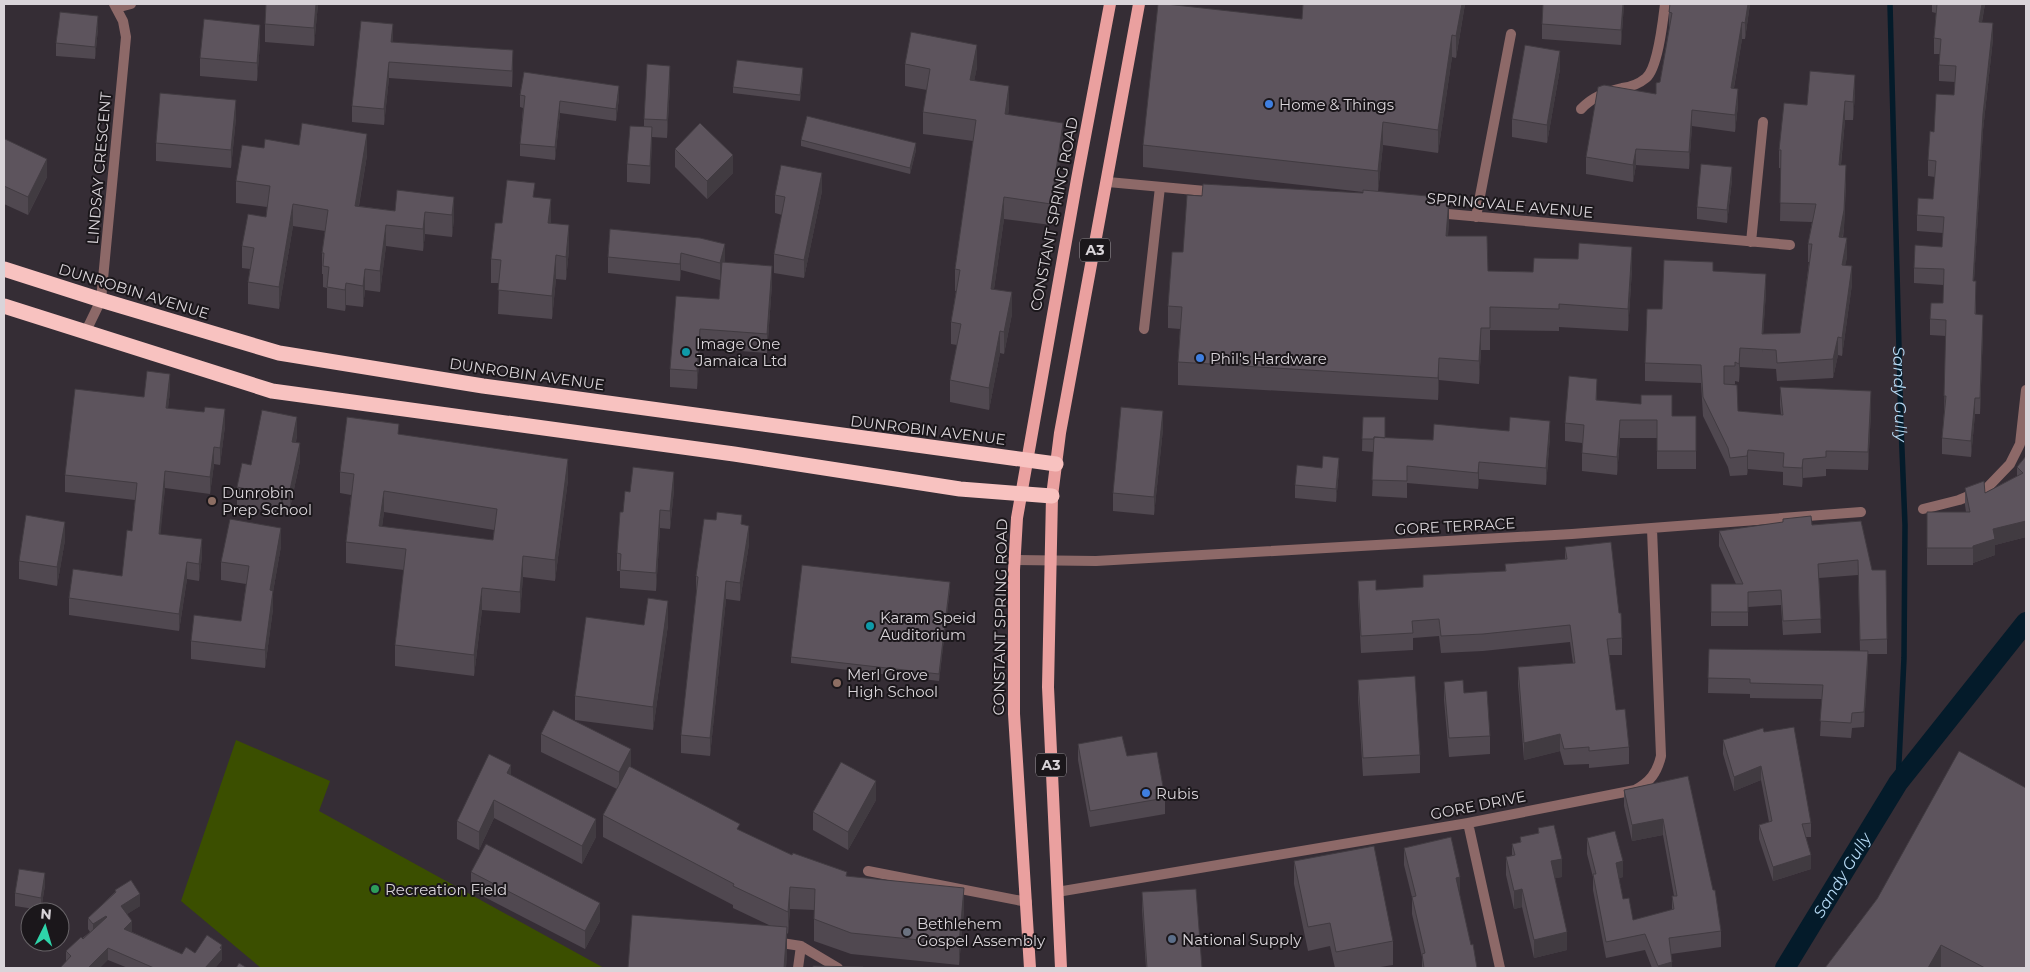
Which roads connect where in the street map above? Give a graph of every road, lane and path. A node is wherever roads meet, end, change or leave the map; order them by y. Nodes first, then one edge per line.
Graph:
1 (131, 4) edge
2 (1110, 4) edge
3 (1139, 4) edge
4 (1665, 4) edge
5 (115, 6) edge
6 (1511, 34) dead end
7 (1581, 109) dead end
8 (1763, 122) dead end
9 (1108, 182) junction
10 (1160, 187) junction
11 (1229, 193) edge
12 (1427, 212) edge
13 (1476, 217) junction
14 (1751, 242) junction
15 (1790, 245) dead end
16 (4, 269) edge
17 (101, 300) junction
18 (4, 306) edge
19 (1144, 329) dead end
20 (85, 333) junction
21 (2026, 390) edge
22 (1025, 460) junction
23 (1056, 464) junction
24 (1020, 493) junction
25 (1052, 496) junction
26 (1923, 509) dead end
27 (1861, 512) dead end
28 (1652, 529) junction
29 (1014, 560) junction
30 (1050, 561) junction
31 (1468, 823) junction
32 (868, 871) dead end
33 (1057, 892) junction
34 (1027, 902) junction
35 (767, 940) edge
36 (801, 946) junction
37 (798, 968) edge
38 (838, 968) edge
39 (1030, 968) edge
40 (1062, 968) edge
41 (1500, 968) edge

1 - 5 street
2 - 22 main road, CONSTANT SPRING ROAD / A3
3 - 9 main road, A3
4 - 7 street
5 - 17 street, LINDSAY CRESCENT
6 - 13 street
8 - 14 street
9 - 10 street
9 - 23 main road, A3
10 - 11 street
10 - 19 street
12 - 13 street, SPRINGVALE AVENUE
13 - 14 street, SPRINGVALE AVENUE
14 - 15 street, SPRINGVALE AVENUE
16 - 17 highway, DUNROBIN AVENUE
17 - 20 street, LINDSAY CRESCENT
17 - 22 highway, DUNROBIN AVENUE
18 - 20 highway
20 - 24 highway
21 - 26 street
22 - 23 highway, DUNROBIN AVENUE
22 - 24 main road, CONSTANT SPRING ROAD / A3
23 - 25 main road, A3
24 - 25 highway
24 - 29 main road, CONSTANT SPRING ROAD / A3
25 - 30 main road, A3
27 - 28 street, GORE TERRACE
28 - 30 street, GORE TERRACE
28 - 31 street, GORE DRIVE
29 - 30 street, GORE TERRACE
29 - 34 main road, CONSTANT SPRING ROAD / A3
30 - 33 main road, A3
31 - 33 street, GORE DRIVE
31 - 41 street
32 - 34 street
33 - 40 main road, A3
34 - 39 main road, CONSTANT SPRING ROAD / A3
35 - 36 street
36 - 37 street
36 - 38 street

